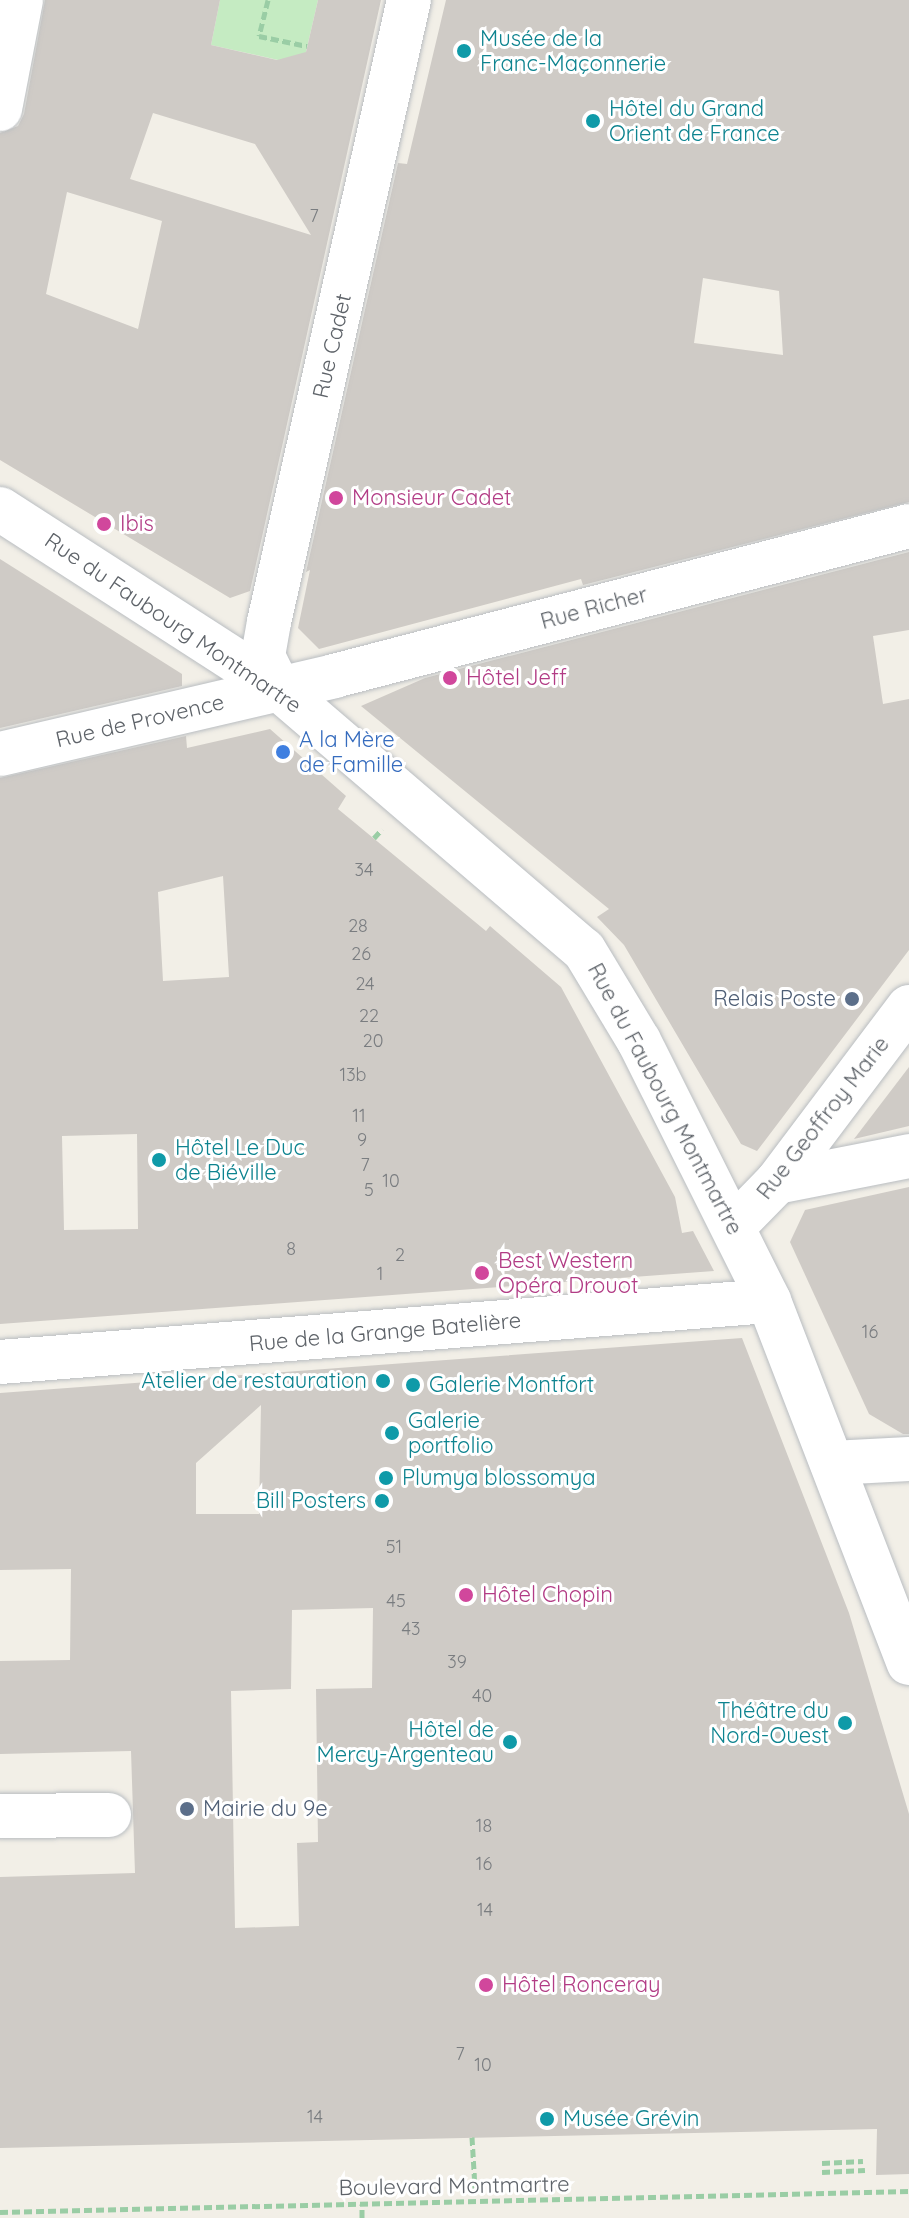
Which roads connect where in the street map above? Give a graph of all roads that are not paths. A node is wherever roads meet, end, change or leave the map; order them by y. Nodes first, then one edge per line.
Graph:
1 (21, 0) edge
2 (409, 0) edge
3 (0, 109) edge
4 (0, 509) edge
5 (909, 526) edge
6 (279, 689) junction
7 (0, 754) edge
8 (909, 1007) edge
9 (909, 1156) edge
10 (777, 1182) junction
11 (734, 1226) junction
12 (769, 1301) junction
13 (0, 1362) edge
14 (909, 1459) edge
15 (832, 1463) junction
16 (909, 1663) edge
17 (109, 1815) dead end
18 (0, 1816) edge

1 - 3 street
2 - 6 street, Rue Cadet
4 - 6 street, Rue du Faubourg Montmartre
5 - 6 street, Rue Richer
6 - 7 street, Rue de Provence
6 - 11 street, Rue du Faubourg Montmartre
8 - 10 street, Rue Geoffroy Marie
9 - 10 street
10 - 11 street, Rue Geoffroy Marie
11 - 12 street, Rue du Faubourg Montmartre
12 - 13 street, Rue de la Grange Batelière
12 - 15 street, Rue du Faubourg Montmartre
14 - 15 street
15 - 16 street, Rue du Faubourg Montmartre
17 - 18 street

